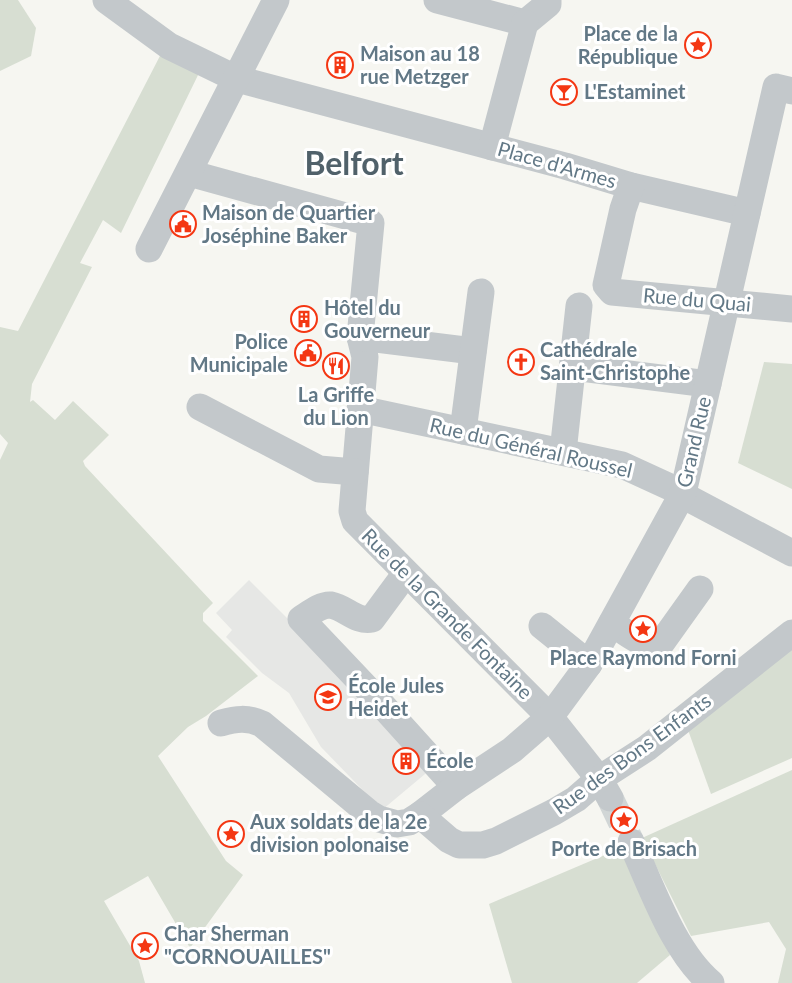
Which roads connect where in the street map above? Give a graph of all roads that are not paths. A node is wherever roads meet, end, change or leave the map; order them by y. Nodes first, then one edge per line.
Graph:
1 (106, 0) edge
2 (276, 0) edge
3 (437, 0) edge
4 (548, 2) edge
5 (525, 23) junction
6 (237, 79) junction
7 (784, 89) edge
8 (492, 147) junction
9 (189, 173) junction
10 (631, 186) junction
11 (747, 213) junction
12 (149, 249) dead end
13 (606, 285) joint
14 (481, 292) dead end
15 (726, 302) junction
16 (579, 306) dead end
17 (792, 309) edge
18 (360, 337) junction
19 (473, 351) junction
20 (573, 367) junction
21 (708, 384) junction
22 (361, 401) junction
23 (200, 406) dead end
24 (463, 431) junction
25 (563, 452) junction
26 (355, 472) junction
27 (683, 493) junction
28 (792, 553) edge
29 (406, 573) junction
30 (700, 589) dead end
31 (612, 623) junction
32 (542, 626) dead end
33 (792, 633) edge
34 (589, 664) junction
35 (550, 717) junction
36 (221, 723) dead end
37 (456, 787) junction
38 (604, 789) junction
39 (420, 815) junction
40 (631, 842) tunnel mouth
41 (711, 983) edge

1 - 6 street, Place d'Armes
2 - 6 street
3 - 5 street
4 - 5 street
5 - 8 street
6 - 8 street, Place d'Armes
6 - 9 street
7 - 11 street, Grand Rue
8 - 10 street, Place d'Armes
9 - 12 street
9 - 18 street, Rue de la Grande Fontaine
10 - 11 street
10 - 13 street, Place d'Armes
11 - 15 street, Grand Rue
13 - 15 street, Rue du Quai
14 - 19 street
15 - 17 street, Rue du Quai
15 - 21 street, Grand Rue
16 - 20 street
18 - 19 street
18 - 22 street, Rue de la Grande Fontaine
19 - 24 street
20 - 21 street
20 - 25 street
21 - 27 street, Grand Rue
22 - 24 street, Rue du Général Roussel
22 - 26 street, Rue de la Grande Fontaine
23 - 26 street
24 - 25 street, Rue du Général Roussel
25 - 27 street, Rue du Général Roussel
26 - 29 street, Rue de la Grande Fontaine
27 - 28 street, Rue du Général Roussel
27 - 31 street, Grand Rue
29 - 35 street, Rue de la Grande Fontaine
29 - 37 street
30 - 31 street
31 - 34 street, Grand Rue
32 - 34 street
33 - 38 street, Rue des Bons Enfants
34 - 35 street, Grand Rue
35 - 37 street, Grand Rue
35 - 38 street, Rue de la Grande Fontaine
36 - 39 street
37 - 39 street, Grand Rue
38 - 39 street, Rue des Bons Enfants
40 - 41 street

